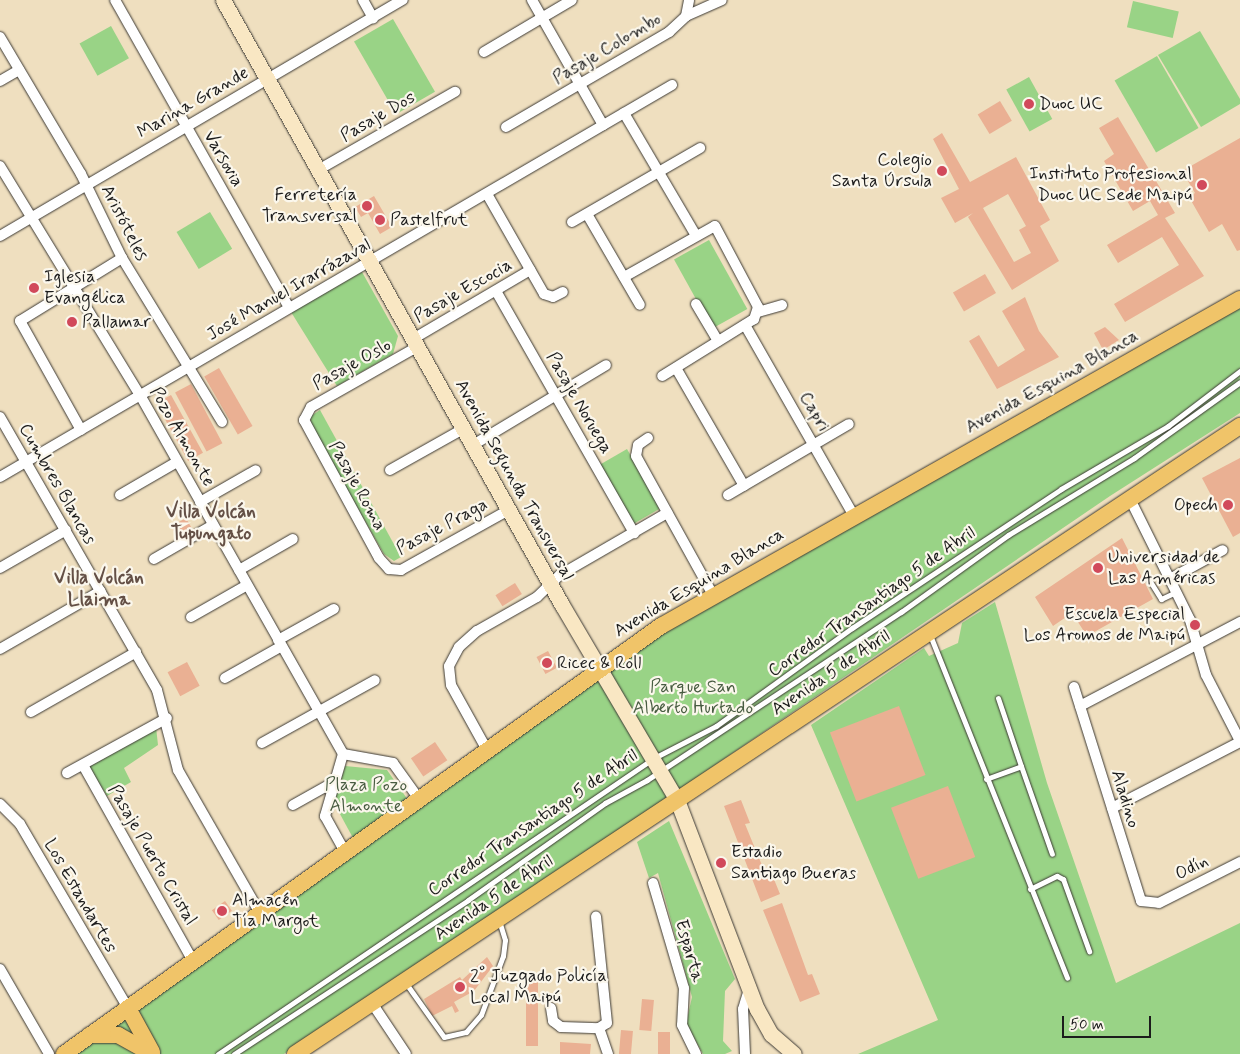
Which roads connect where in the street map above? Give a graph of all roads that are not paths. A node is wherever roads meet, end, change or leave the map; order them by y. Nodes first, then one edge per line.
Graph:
1 (114, 0) edge
2 (223, 0) edge
3 (363, 0) edge
4 (403, 0) edge
5 (532, 0) edge
6 (572, 0) edge
7 (689, 0) edge
8 (722, 0) edge
9 (686, 16) junction
10 (373, 18) junction
11 (542, 18) junction
12 (0, 37) edge
13 (484, 52) dead end
14 (19, 70) junction
15 (267, 79) junction
16 (0, 82) edge
17 (580, 84) junction
18 (672, 85) dead end
19 (455, 92) dead end
20 (624, 113) junction
21 (603, 125) junction
22 (186, 126) junction
23 (506, 127) dead end
24 (700, 148) dead end
25 (0, 166) edge
26 (318, 170) junction
27 (659, 172) junction
28 (86, 184) junction
29 (487, 194) junction
30 (587, 214) junction
31 (31, 218) junction
32 (572, 222) dead end
33 (695, 234) junction
34 (0, 236) edge
35 (122, 258) junction
36 (370, 263) junction
37 (530, 270) junction
38 (624, 277) junction
39 (74, 287) junction
40 (496, 290) junction
41 (563, 292) dead end
42 (1240, 299) edge
43 (696, 304) dead end
44 (640, 305) dead end
45 (782, 305) dead end
46 (289, 307) junction
47 (758, 312) junction
48 (745, 324) junction
49 (718, 342) junction
50 (415, 343) junction
51 (606, 365) dead end
52 (190, 366) junction
53 (676, 368) junction
54 (1240, 371) edge
55 (662, 376) dead end
56 (1240, 382) edge
57 (140, 395) junction
58 (556, 395) junction
59 (305, 415) joint
60 (0, 418) edge
61 (222, 422) dead end
62 (849, 424) dead end
63 (1240, 426) edge
64 (464, 429) junction
65 (81, 430) junction
66 (648, 438) dead end
67 (473, 445) junction
68 (814, 445) junction
69 (26, 462) junction
70 (177, 462) junction
71 (256, 470) dead end
72 (390, 470) dead end
73 (0, 478) edge
74 (744, 486) junction
75 (120, 495) dead end
76 (728, 495) dead end
77 (1130, 499) junction
78 (200, 502) junction
79 (509, 510) junction
80 (667, 513) junction
81 (854, 516) junction
82 (213, 525) junction
83 (66, 530) junction
84 (634, 532) junction
85 (293, 539) dead end
86 (1223, 550) dead end
87 (154, 559) dead end
88 (0, 568) edge
89 (389, 569) joint
90 (238, 570) junction
91 (1148, 578) dead end
92 (1170, 579) junction
93 (247, 585) junction
94 (551, 585) junction
95 (100, 591) junction
96 (1176, 592) junction
97 (713, 595) junction
98 (334, 609) dead end
99 (191, 618) dead end
100 (1240, 622) edge
101 (929, 632) junction
102 (280, 643) junction
103 (1197, 645) junction
104 (0, 649) edge
105 (136, 652) junction
106 (602, 668) junction
107 (225, 678) dead end
108 (375, 680) dead end
109 (1074, 687) dead end
110 (998, 698) dead end
111 (1080, 706) junction
112 (319, 711) junction
113 (30, 712) dead end
114 (167, 718) junction
115 (1240, 742) edge
116 (262, 743) dead end
117 (487, 750) junction
118 (343, 754) junction
119 (83, 765) junction
120 (658, 765) junction
121 (1021, 766) junction
122 (67, 773) dead end
123 (986, 779) junction
124 (334, 782) junction
125 (419, 799) junction
126 (678, 800) junction
127 (0, 804) edge
128 (294, 805) dead end
129 (1112, 808) junction
130 (346, 852) junction
131 (1052, 854) dead end
132 (1240, 862) edge
133 (653, 883) dead end
134 (1030, 889) junction
135 (1160, 903) joint
136 (260, 913) junction
137 (596, 917) dead end
138 (499, 919) junction
139 (1089, 951) dead end
140 (194, 961) junction
141 (0, 968) edge
142 (1067, 978) dead end
143 (405, 982) junction
144 (749, 989) junction
145 (372, 1003) junction
146 (128, 1008) junction
147 (551, 1008) dead end
148 (599, 1028) junction
149 (89, 1036) junction
150 (49, 1054) edge
151 (64, 1054) edge
152 (153, 1054) edge
153 (218, 1054) edge
154 (234, 1054) edge
155 (295, 1054) edge
156 (406, 1054) edge
157 (608, 1054) edge
158 (696, 1054) edge
159 (745, 1054) edge
160 (794, 1054) edge

1 - 22 street, Varsovia
2 - 15 main road, Avenida Segunda Transversal
3 - 10 street
4 - 10 street, Marina Grande
5 - 11 street
6 - 11 street
7 - 9 street
8 - 9 street, Pasaje Colombo
9 - 17 street, Pasaje Colombo
10 - 15 street, Marina Grande
11 - 13 street
11 - 17 street
12 - 14 street, Aristóteles
14 - 16 street
14 - 28 street, Aristóteles
15 - 22 street, Marina Grande
15 - 26 main road, Avenida Segunda Transversal
17 - 21 street
17 - 23 street, Pasaje Colombo
18 - 20 street, José Manuel Irarrázaval
19 - 26 street, Pasaje Dos
20 - 21 street, José Manuel Irarrázaval
20 - 27 street
21 - 29 street, José Manuel Irarrázaval
22 - 28 street, Marina Grande
22 - 46 street, Varsovia
24 - 27 street
25 - 31 street, Pozo Almonte
26 - 36 main road, Avenida Segunda Transversal
27 - 30 street
27 - 33 street
28 - 31 street, Marina Grande
28 - 35 street, Aristóteles
29 - 36 street, José Manuel Irarrázaval
29 - 37 street, Pasaje Escocia
30 - 32 street
30 - 38 street
31 - 34 street, Marina Grande
31 - 39 street, Pozo Almonte
33 - 38 street
33 - 47 street
35 - 39 street
35 - 52 street, Aristóteles
36 - 46 street, José Manuel Irarrázaval
36 - 50 main road, Avenida Segunda Transversal
37 - 40 street, Pasaje Escocia
37 - 41 street, Pasaje Escocia
38 - 44 street
39 - 57 street, Pozo Almonte
39 - 65 street
40 - 50 street, Pasaje Escocia
40 - 58 street, Pasaje Noruega
42 - 81 main road, Avenida Esquina Blanca
43 - 49 street
45 - 47 street
46 - 52 street, José Manuel Irarrázaval
47 - 48 street
48 - 49 street
48 - 68 street, Capri
49 - 53 street
50 - 59 street, Pasaje Oslo
50 - 64 main road, Avenida Segunda Transversal
51 - 58 street
52 - 57 street, José Manuel Irarrázaval
52 - 61 street, Aristóteles
53 - 55 street
53 - 74 street
54 - 120 lane, Corredor Transantiago 5 de Abril
56 - 120 lane, Corredor Transantiago 5 de Abril
57 - 65 street, José Manuel Irarrázaval
57 - 70 street, Pozo Almonte
58 - 67 street
58 - 84 street, Pasaje Noruega
59 - 89 street, Pasaje Roma
60 - 69 street, Cumbres Blancas
62 - 68 street
63 - 77 main road, Avenida 5 de Abril
64 - 67 main road, Avenida Segunda Transversal
64 - 72 street
65 - 69 street, José Manuel Irarrázaval
66 - 80 street, Pasaje Noruega
67 - 79 main road, Avenida Segunda Transversal
68 - 74 street
68 - 81 street, Capri
69 - 73 street, José Manuel Irarrázaval
69 - 83 street, Cumbres Blancas
70 - 75 street
70 - 78 street, Pozo Almonte
71 - 78 street
74 - 76 street
77 - 92 street
77 - 101 main road, Avenida 5 de Abril
78 - 82 street, Pozo Almonte
79 - 89 street, Pasaje Praga
79 - 94 main road, Avenida Segunda Transversal
80 - 84 street
80 - 97 street, Pasaje Noruega
81 - 97 main road, Avenida Esquina Blanca
82 - 87 street
82 - 90 street, Pozo Almonte
83 - 88 street
83 - 95 street, Cumbres Blancas
84 - 94 street
85 - 90 street
86 - 92 street
90 - 93 street, Pozo Almonte
91 - 96 lane
92 - 96 street
93 - 99 street
93 - 102 street, Pozo Almonte
94 - 106 main road, Avenida Segunda Transversal
94 - 117 street
95 - 104 street
95 - 105 street, Cumbres Blancas
96 - 103 street
97 - 106 main road, Avenida Esquina Blanca
98 - 102 street
100 - 103 street
101 - 123 lane
101 - 126 main road, Avenida 5 de Abril
102 - 107 street
102 - 112 street, Pozo Almonte
103 - 111 street
103 - 115 street
105 - 113 street
105 - 114 street, Cumbres Blancas
106 - 117 main road, Avenida Esquina Blanca
106 - 120 main road, Avenida Segunda Transversal
108 - 112 street
109 - 111 street, Aladino
110 - 121 lane
111 - 129 street, Aladino
112 - 116 street
112 - 118 street, Pozo Almonte
114 - 119 street
114 - 136 street, Cumbres Blancas
115 - 129 street
117 - 125 main road, Avenida Esquina Blanca
118 - 124 street
118 - 125 street
119 - 122 street
119 - 140 street, Pasaje Puerto Cristal
120 - 126 main road, Avenida Segunda Transversal
120 - 153 lane, Corredor Transantiago 5 de Abril
120 - 154 lane, Corredor Transantiago 5 de Abril
121 - 123 lane
121 - 131 lane
123 - 134 lane
124 - 128 street
124 - 130 street
125 - 130 main road, Avenida Esquina Blanca
126 - 138 main road, Avenida 5 de Abril
126 - 144 main road, Avenida Segunda Transversal
127 - 146 street, Los Estandartes
129 - 135 street, Aladino
130 - 136 main road, Avenida Esquina Blanca
132 - 135 street, Odín
133 - 158 street, Esparta
134 - 139 lane
134 - 142 lane
136 - 140 main road, Avenida Esquina Blanca
137 - 148 street
138 - 143 main road, Avenida 5 de Abril
138 - 143 lane
140 - 146 main road, Avenida Esquina Blanca
141 - 150 street
143 - 145 main road, Avenida 5 de Abril
144 - 159 street
144 - 160 main road, Avenida Segunda Transversal
145 - 155 main road, Avenida 5 de Abril
145 - 156 street
146 - 149 main road, Avenida Esquina Blanca
146 - 152 main road
147 - 148 street
148 - 157 street
149 - 151 main road, Avenida Esquina Blanca
149 - 152 main road

